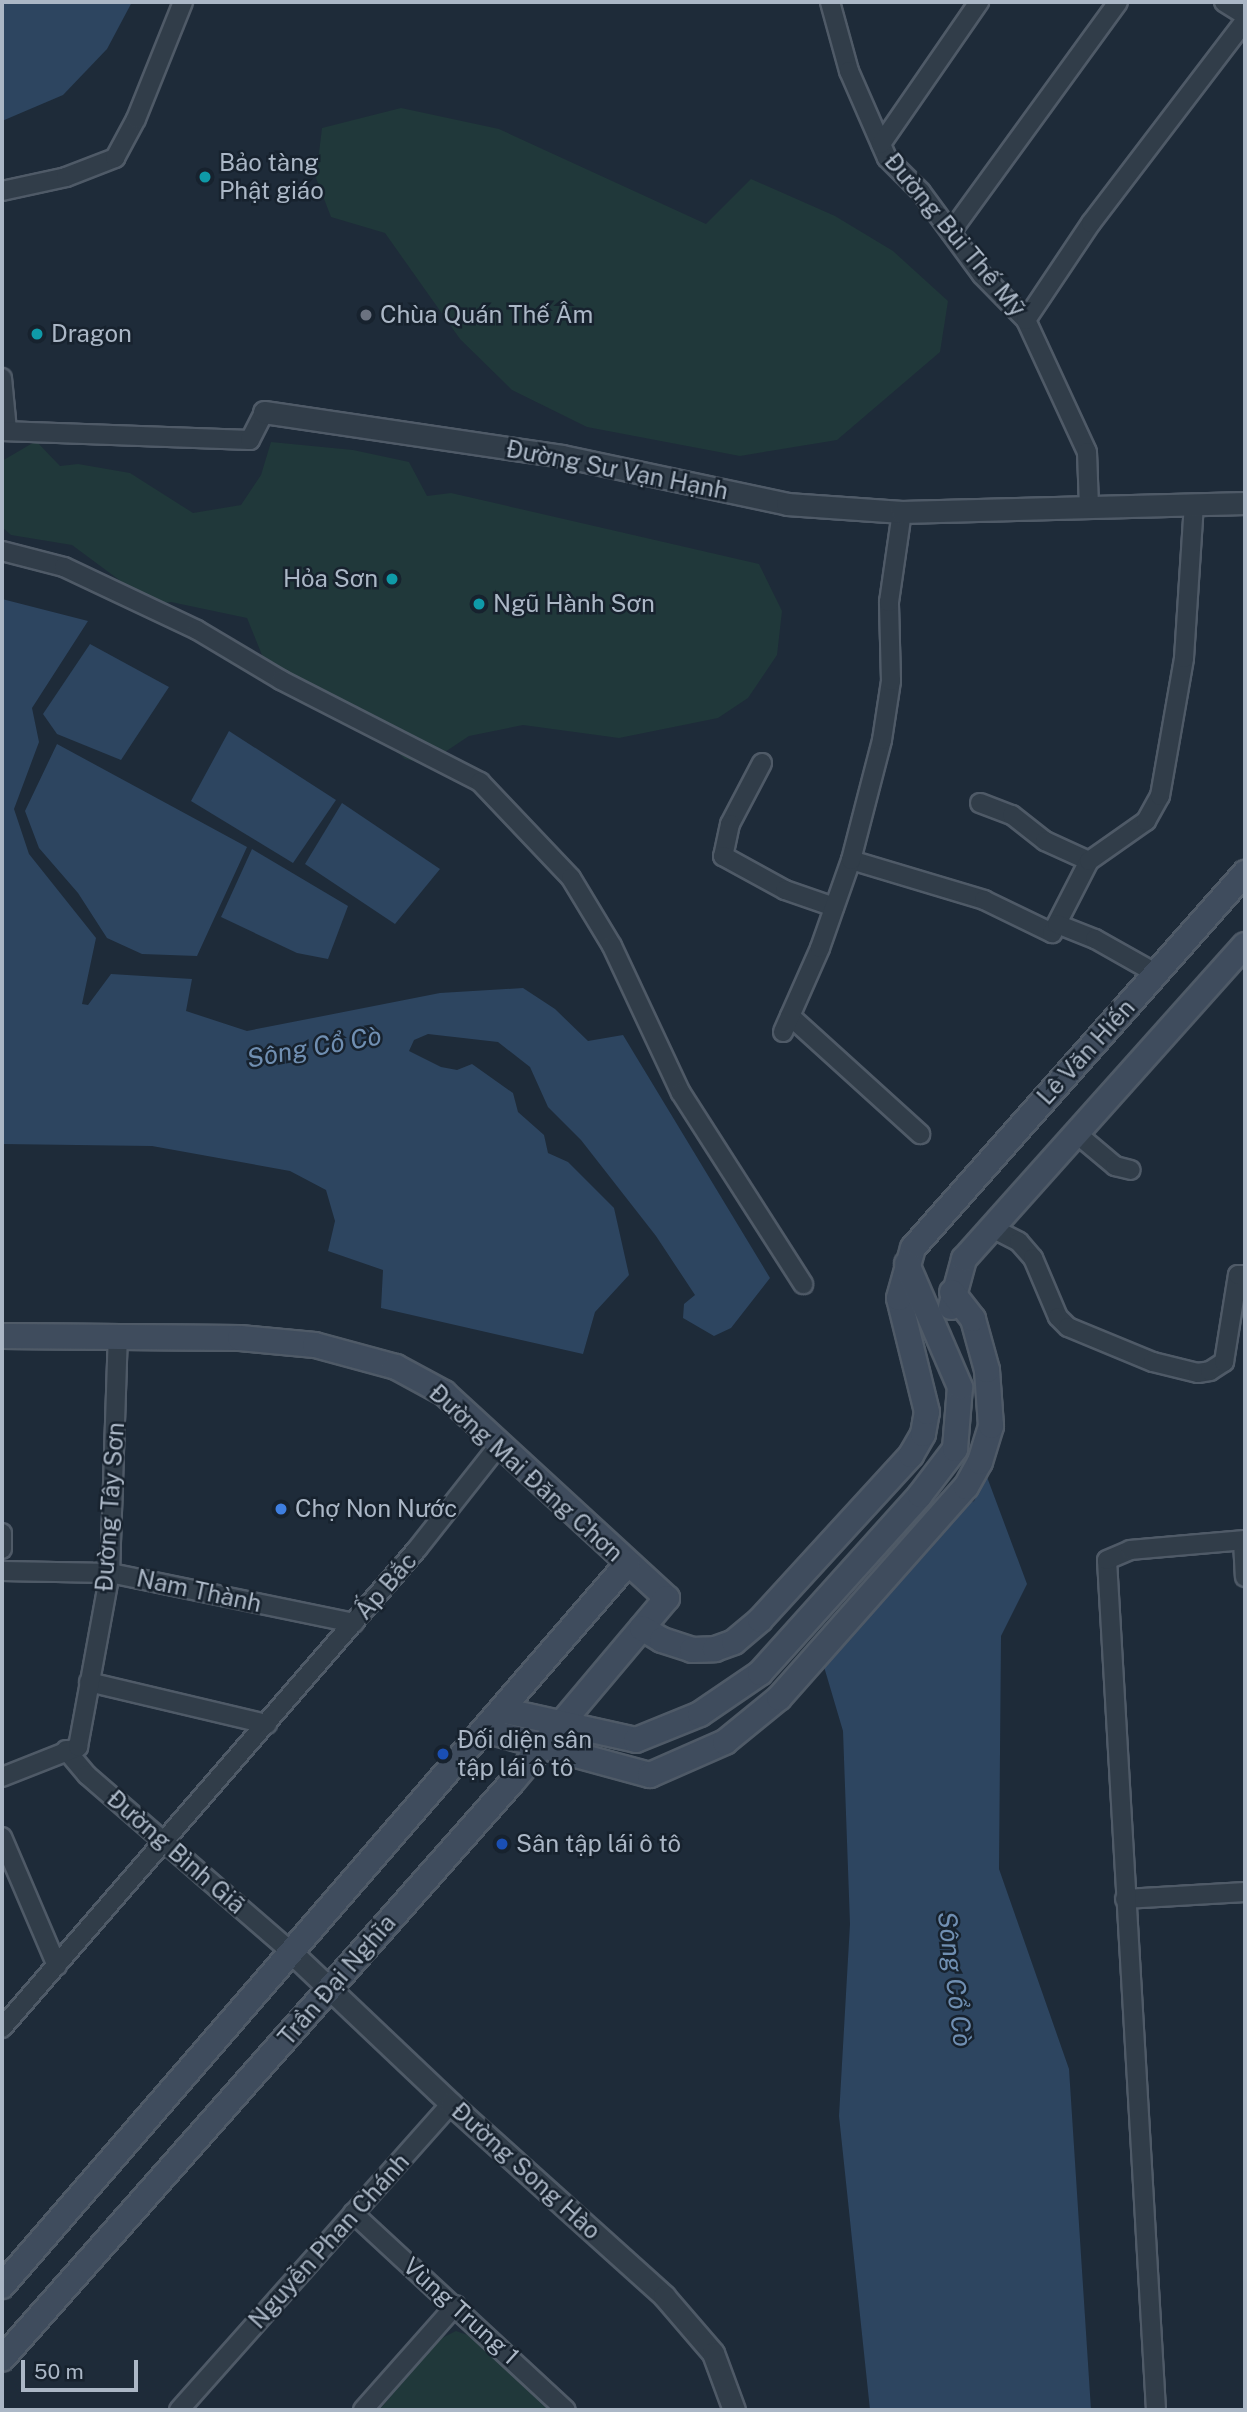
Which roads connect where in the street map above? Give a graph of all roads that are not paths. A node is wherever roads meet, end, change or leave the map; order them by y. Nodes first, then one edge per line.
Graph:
1 (183, 2) edge
2 (830, 2) edge
3 (979, 2) edge
4 (1118, 2) edge
5 (1224, 2) edge
6 (1245, 15) edge
7 (1245, 21) edge
8 (881, 145) junction
9 (2, 191) edge
10 (951, 232) junction
11 (1026, 320) junction
12 (2, 378) edge
13 (264, 412) joint
14 (4, 430) edge
15 (1245, 503) edge
16 (1194, 505) junction
17 (1089, 507) junction
18 (902, 512) junction
19 (2, 551) edge
20 (762, 763) dead end
21 (980, 803) dead end
22 (851, 860) junction
23 (1089, 861) junction
24 (1245, 873) edge
25 (834, 907) junction
26 (1057, 924) junction
27 (1245, 945) edge
28 (1157, 974) junction
29 (920, 1134) dead end
30 (1077, 1134) junction
31 (1131, 1170) dead end
32 (992, 1228) junction
33 (907, 1264) junction
34 (1245, 1275) edge
35 (803, 1284) dead end
36 (953, 1293) junction
37 (2, 1336) edge
38 (118, 1338) junction
39 (945, 1344) junction
40 (500, 1444) junction
41 (2, 1533) edge
42 (1244, 1540) edge
43 (2, 1549) edge
44 (628, 1563) junction
45 (2, 1571) edge
46 (110, 1573) junction
47 (1245, 1577) edge
48 (667, 1598) joint
49 (354, 1623) junction
50 (642, 1628) junction
51 (734, 1642) junction
52 (760, 1673) junction
53 (89, 1682) junction
54 (501, 1710) junction
55 (561, 1723) junction
56 (267, 1724) junction
57 (484, 1730) junction
58 (543, 1746) junction
59 (66, 1749) junction
60 (2, 1777) edge
61 (2, 1837) edge
62 (165, 1842) junction
63 (1245, 1892) edge
64 (1125, 1899) junction
65 (290, 1951) junction
66 (57, 1966) junction
67 (330, 1988) junction
68 (2, 2028) edge
69 (451, 2104) junction
70 (353, 2213) junction
71 (2, 2286) edge
72 (456, 2305) junction
73 (2, 2359) edge
74 (179, 2410) edge
75 (363, 2410) edge
76 (566, 2410) edge
77 (734, 2410) edge
78 (1156, 2410) edge

1 - 9 street
2 - 8 street, Đường Bùi Thế Mỹ
3 - 8 street
4 - 10 street
5 - 6 street
7 - 11 street
8 - 10 street, Đường Bùi Thế Mỹ
10 - 11 street, Đường Bùi Thế Mỹ
11 - 17 street, Đường Bùi Thế Mỹ
12 - 14 street
13 - 14 street, Đường Sư Vạn Hạnh
13 - 18 street, Đường Sư Vạn Hạnh
15 - 16 street, Đường Sư Vạn Hạnh
16 - 17 street, Đường Sư Vạn Hạnh
16 - 23 street
17 - 18 street, Đường Sư Vạn Hạnh
18 - 22 street
19 - 35 street
20 - 25 street
21 - 23 street
22 - 25 street
22 - 26 street
23 - 26 street
24 - 28 main road, Lê Văn Hiến
25 - 29 street
26 - 28 street
27 - 30 main road, Lê Văn Hiến
28 - 33 main road, Lê Văn Hiến
30 - 31 street
30 - 32 main road, Lê Văn Hiến
32 - 34 street
32 - 36 main road, Lê Văn Hiến
33 - 39 main road
33 - 51 main road, Lê Văn Hiến
36 - 39 main road
36 - 58 main road
37 - 38 main road, Đường Mai Đăng Chơn
38 - 40 main road, Đường Mai Đăng Chơn
38 - 46 street, Đường Tây Sơn
39 - 52 main road
40 - 44 main road, Đường Mai Đăng Chơn
40 - 49 street, Ấp Bắc
41 - 43 street
42 - 47 street
42 - 64 street
44 - 48 main road, Đường Mai Đăng Chơn
44 - 54 main road
45 - 46 street, Nam Thành
46 - 49 street, Nam Thành
46 - 53 street, Đường Tây Sơn
48 - 50 main road, Trần Đại Nghĩa
49 - 56 street, Ấp Bắc
50 - 51 main road
50 - 55 main road, Trần Đại Nghĩa
51 - 52 main road
52 - 55 main road
53 - 56 street
53 - 59 street, Đường Tây Sơn
54 - 55 main road
54 - 57 main road
55 - 58 main road, Trần Đại Nghĩa
56 - 62 street, Ấp Bắc
57 - 58 main road
57 - 65 main road
58 - 67 main road, Trần Đại Nghĩa
59 - 60 street
59 - 62 street, Đường Bình Giã
61 - 66 street
62 - 65 street, Đường Bình Giã
62 - 66 street, Ấp Bắc
63 - 64 street
64 - 78 street
65 - 67 street, Đường Song Hào
65 - 71 main road
66 - 68 street, Ấp Bắc
67 - 69 street, Đường Song Hào
67 - 73 main road, Trần Đại Nghĩa
69 - 70 street, Nguyễn Phan Chánh
69 - 77 street, Đường Song Hào
70 - 72 street, Vùng Trung 1
70 - 74 street, Nguyễn Phan Chánh
72 - 75 street
72 - 76 street, Vùng Trung 1

